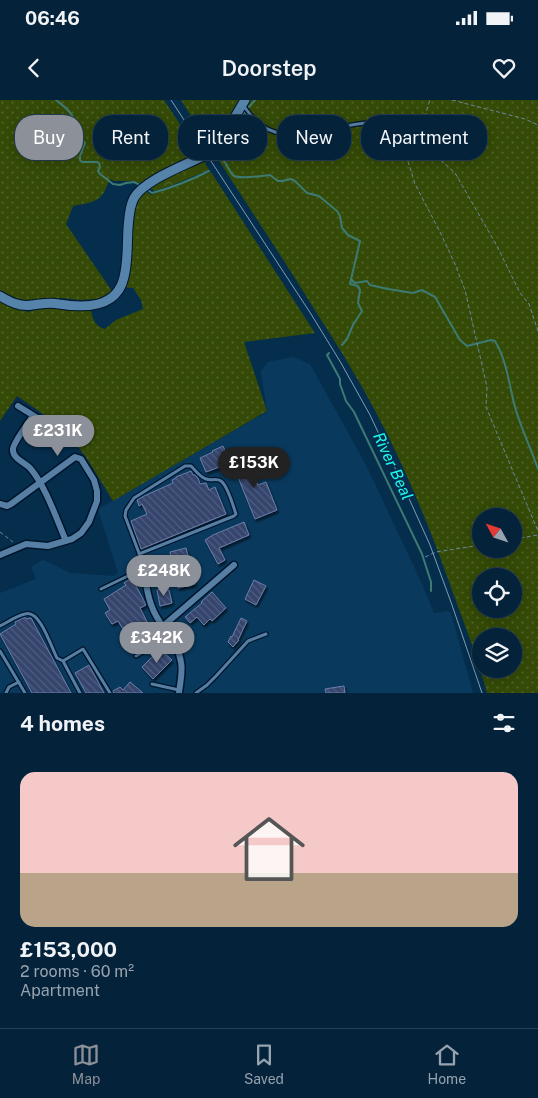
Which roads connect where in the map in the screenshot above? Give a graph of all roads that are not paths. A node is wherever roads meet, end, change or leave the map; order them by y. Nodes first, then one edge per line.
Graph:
1 (244, 102) edge
2 (361, 124) edge
3 (0, 296) edge
4 (18, 406) dead end
5 (33, 416) junction
6 (52, 427) dead end
7 (40, 483) junction
8 (0, 504) edge
9 (66, 541) junction
10 (140, 554) junction
11 (0, 555) edge
12 (142, 561) joint
13 (234, 565) dead end
14 (146, 587) junction
15 (101, 589) dead end
16 (0, 626) edge
17 (162, 627) junction
18 (266, 634) dead end
19 (169, 636) junction
20 (0, 651) edge
21 (136, 656) dead end
22 (63, 661) junction
23 (19, 682) junction
24 (152, 684) dead end
25 (179, 691) edge
26 (6, 693) edge
27 (25, 693) edge
28 (80, 693) edge
29 (110, 693) edge
30 (196, 693) edge

1 - 2 lane
1 - 3 street, bridge
4 - 5 street
5 - 6 street
5 - 7 street
7 - 8 street
7 - 9 street
7 - 9 street
9 - 11 street
10 - 10 lane
10 - 12 lane
12 - 14 street
13 - 17 street
14 - 15 lane
14 - 17 street
16 - 22 lane
17 - 19 street
18 - 30 lane
19 - 21 lane
19 - 25 street
20 - 23 lane
22 - 28 lane
22 - 29 lane
23 - 26 lane
23 - 27 lane
24 - 25 lane

